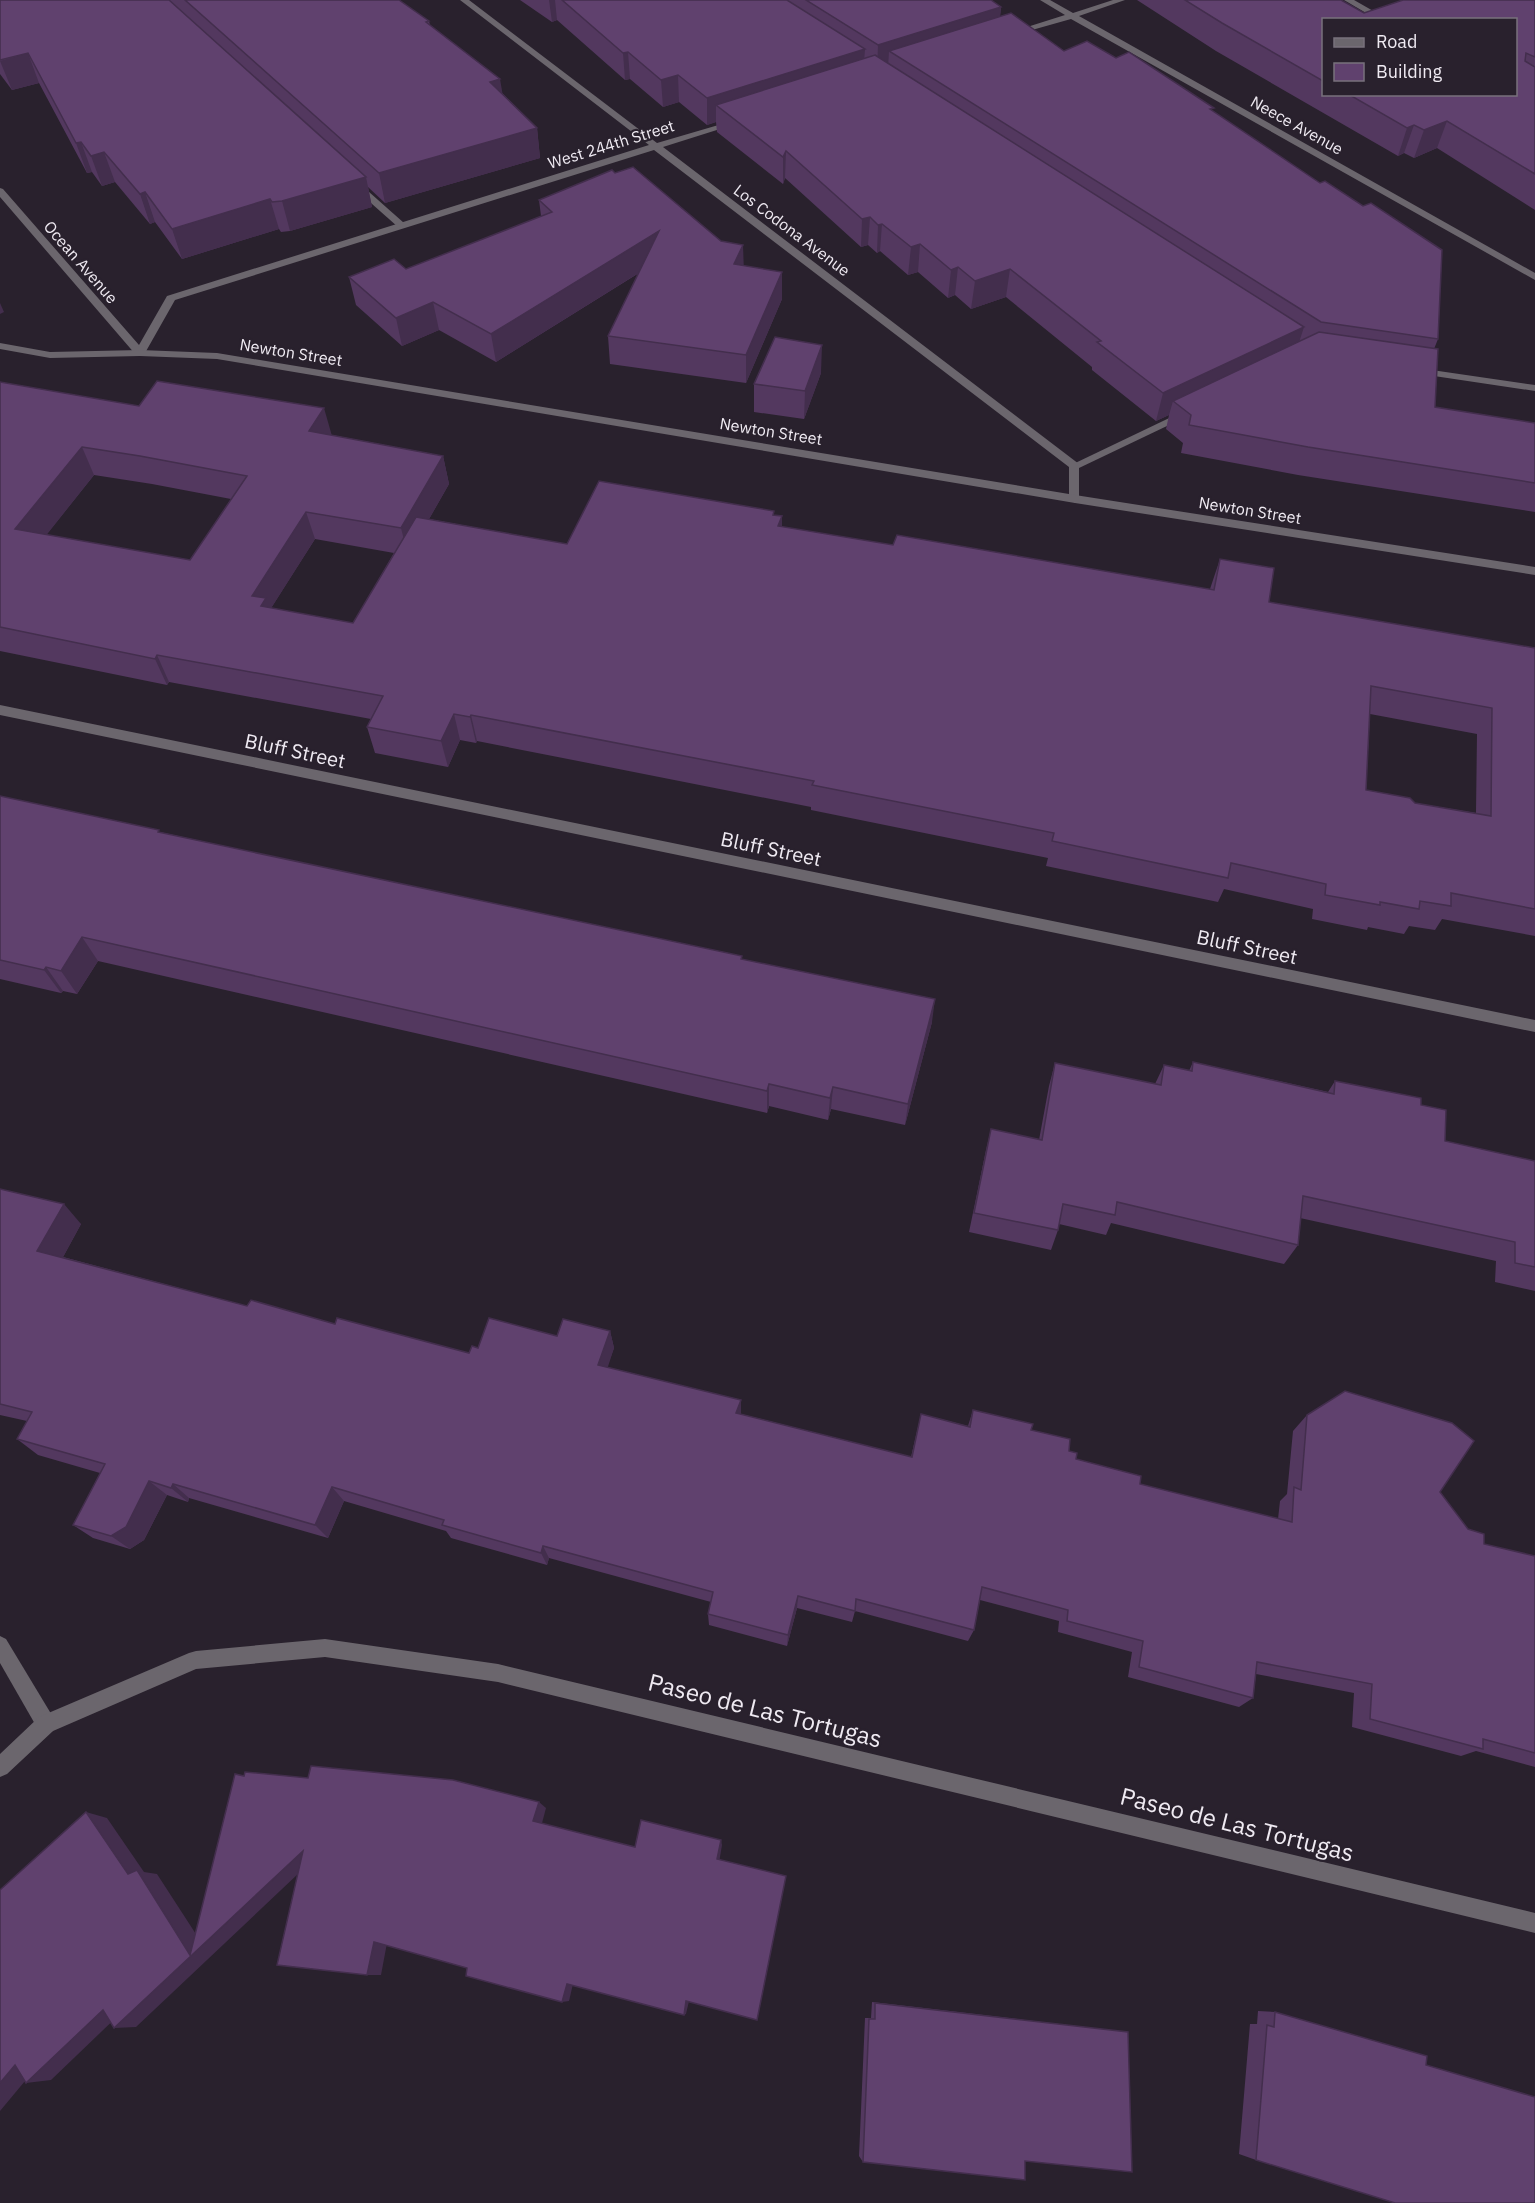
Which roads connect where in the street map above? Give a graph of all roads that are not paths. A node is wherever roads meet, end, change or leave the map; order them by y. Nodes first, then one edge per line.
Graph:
1 (464, 0) edge
2 (1044, 0) edge
3 (1121, 0) edge
4 (1348, 0) edge
5 (1071, 15) junction
6 (1381, 18) edge
7 (1006, 36) edge
8 (744, 118) edge
9 (657, 145) junction
10 (348, 177) edge
11 (0, 191) edge
12 (401, 225) junction
13 (1535, 277) edge
14 (0, 346) edge
15 (140, 353) junction
16 (1410, 370) edge
17 (1535, 388) edge
18 (1191, 410) edge
19 (1075, 466) junction
20 (1075, 499) junction
21 (1535, 571) edge
22 (0, 710) edge
23 (1535, 1026) edge
24 (0, 1645) edge
25 (46, 1724) junction
26 (0, 1767) edge
27 (1535, 1923) edge

1 - 9 street, Los Codona Avenue
2 - 5 street, Neece Avenue
3 - 5 street
4 - 6 street
5 - 7 street
5 - 13 street, Neece Avenue
8 - 9 street, West 244th Street
9 - 12 street, West 244th Street
9 - 19 street, Los Codona Avenue
10 - 12 street
11 - 15 street, Ocean Avenue
12 - 15 street, West 244th Street
14 - 15 street, Newton Street
15 - 20 street, Newton Street
16 - 17 street
18 - 19 street
19 - 20 street
20 - 21 street, Newton Street
22 - 23 street, Bluff Street
24 - 25 street
25 - 26 street, Paseo de Las Tortugas
25 - 27 street, Paseo de Las Tortugas

